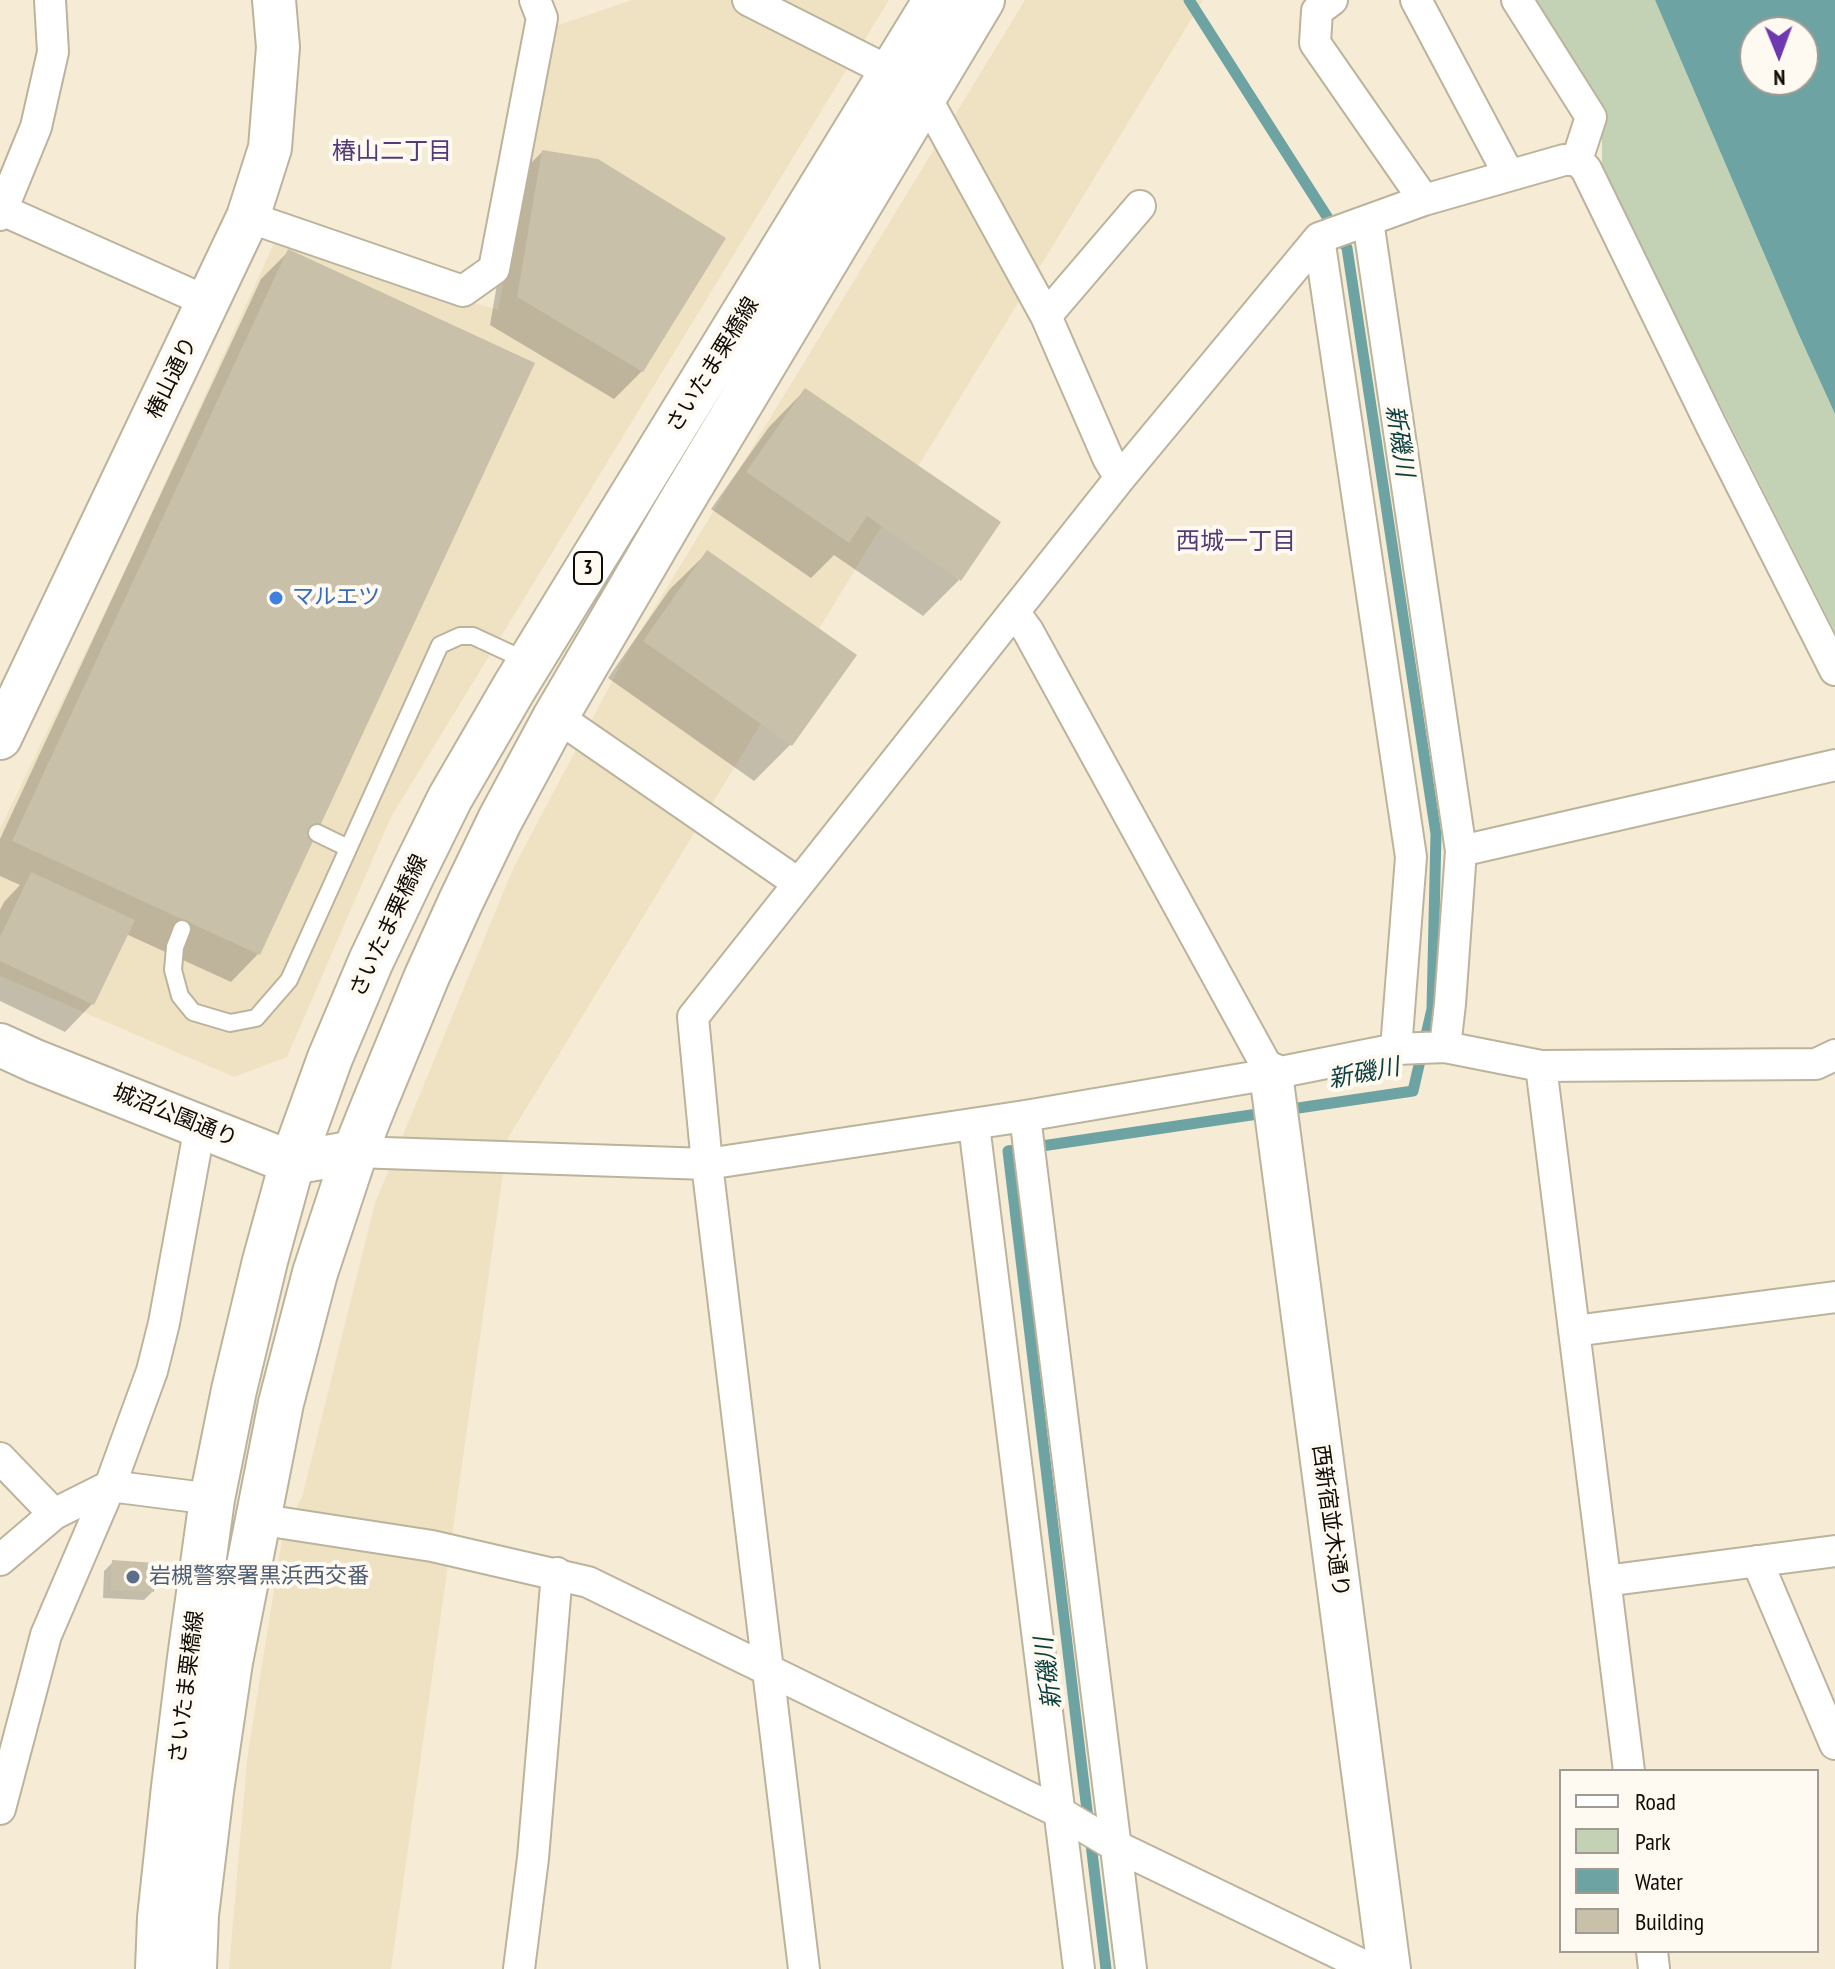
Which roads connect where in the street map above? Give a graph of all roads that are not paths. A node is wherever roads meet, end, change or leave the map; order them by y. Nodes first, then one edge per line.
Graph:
1 (50, 0) edge
2 (274, 0) edge
3 (535, 0) edge
4 (748, 0) edge
5 (936, 0) edge
6 (982, 0) edge
7 (1332, 0) edge
8 (1416, 0) edge
9 (1517, 0) edge
10 (908, 84) junction
11 (1577, 160) junction
12 (1509, 175) junction
13 (1424, 200) junction
14 (1140, 206) dead end
15 (1, 212) edge
16 (248, 217) junction
17 (1368, 221) junction
18 (1319, 238) junction
19 (208, 302) junction
20 (1046, 316) junction
21 (1120, 478) junction
22 (1014, 612) junction
23 (530, 662) junction
24 (1835, 670) edge
25 (556, 716) junction
26 (0, 738) edge
27 (1835, 765) edge
28 (317, 833) dead end
29 (348, 848) junction
30 (1461, 851) junction
31 (798, 883) junction
32 (182, 929) dead end
33 (0, 1045) edge
34 (1445, 1047) junction
35 (1396, 1049) junction
36 (1835, 1055) edge
37 (1541, 1066) junction
38 (1272, 1080) junction
39 (1025, 1116) junction
40 (974, 1125) junction
41 (200, 1126) junction
42 (355, 1152) junction
43 (292, 1163) junction
44 (707, 1164) junction
45 (1835, 1297) edge
46 (1574, 1331) junction
47 (0, 1458) edge
48 (110, 1486) junction
49 (212, 1499) junction
50 (54, 1514) junction
51 (257, 1519) junction
52 (1835, 1551) edge
53 (0, 1560) edge
54 (1757, 1561) junction
55 (557, 1573) junction
56 (1605, 1581) junction
57 (769, 1669) junction
58 (1835, 1744) edge
59 (1629, 1769) edge
60 (0, 1809) edge
61 (1059, 1812) junction
62 (1116, 1846) junction
63 (158, 1969) edge
64 (194, 1969) edge
65 (519, 1969) edge
66 (804, 1969) edge
67 (1079, 1969) edge
68 (1131, 1969) edge
69 (1371, 1969) edge
70 (1389, 1969) edge

1 - 15 street
2 - 16 street, 椿山通り
3 - 16 street
4 - 10 street
5 - 10 main road, さいたま栗橋線 / 3
6 - 10 main road, さいたま栗橋線 / 3
7 - 13 street
8 - 12 street
9 - 11 street
10 - 20 street
10 - 23 main road, さいたま栗橋線 / 3
10 - 25 main road, さいたま栗橋線 / 3
11 - 12 street
11 - 24 street
12 - 13 street
13 - 17 street
14 - 20 street
15 - 19 street
16 - 19 street, 椿山通り
17 - 18 street
17 - 30 street
18 - 21 street
18 - 35 street
19 - 26 street, 椿山通り
20 - 21 street
21 - 22 street
22 - 31 street
22 - 38 street
23 - 29 lane
23 - 43 main road, さいたま栗橋線 / 3
25 - 31 street
25 - 42 main road, さいたま栗橋線 / 3
27 - 30 street
28 - 29 lane
29 - 32 lane
30 - 34 street
31 - 44 street
33 - 41 street, 城沼公園通り
34 - 35 street
34 - 37 street
35 - 38 street
36 - 37 street
37 - 46 street
38 - 39 street
38 - 70 street, 西新宿並木通り
39 - 40 street
39 - 62 street
40 - 44 street
40 - 61 street
41 - 43 street, 城沼公園通り
41 - 48 street
42 - 43 street
42 - 44 street
42 - 51 main road, さいたま栗橋線 / 3
43 - 49 main road, さいたま栗橋線 / 3
44 - 57 street
45 - 46 street
46 - 56 street
47 - 50 street
48 - 49 street
48 - 50 street
48 - 60 street
49 - 63 main road, さいたま栗橋線 / 3
50 - 53 street
51 - 55 street
51 - 64 main road, さいたま栗橋線 / 3
52 - 54 street
54 - 56 street
54 - 58 street
55 - 57 street
55 - 65 street
56 - 59 street
57 - 61 street
57 - 66 street
61 - 62 street
61 - 67 street
62 - 68 street
62 - 69 street

